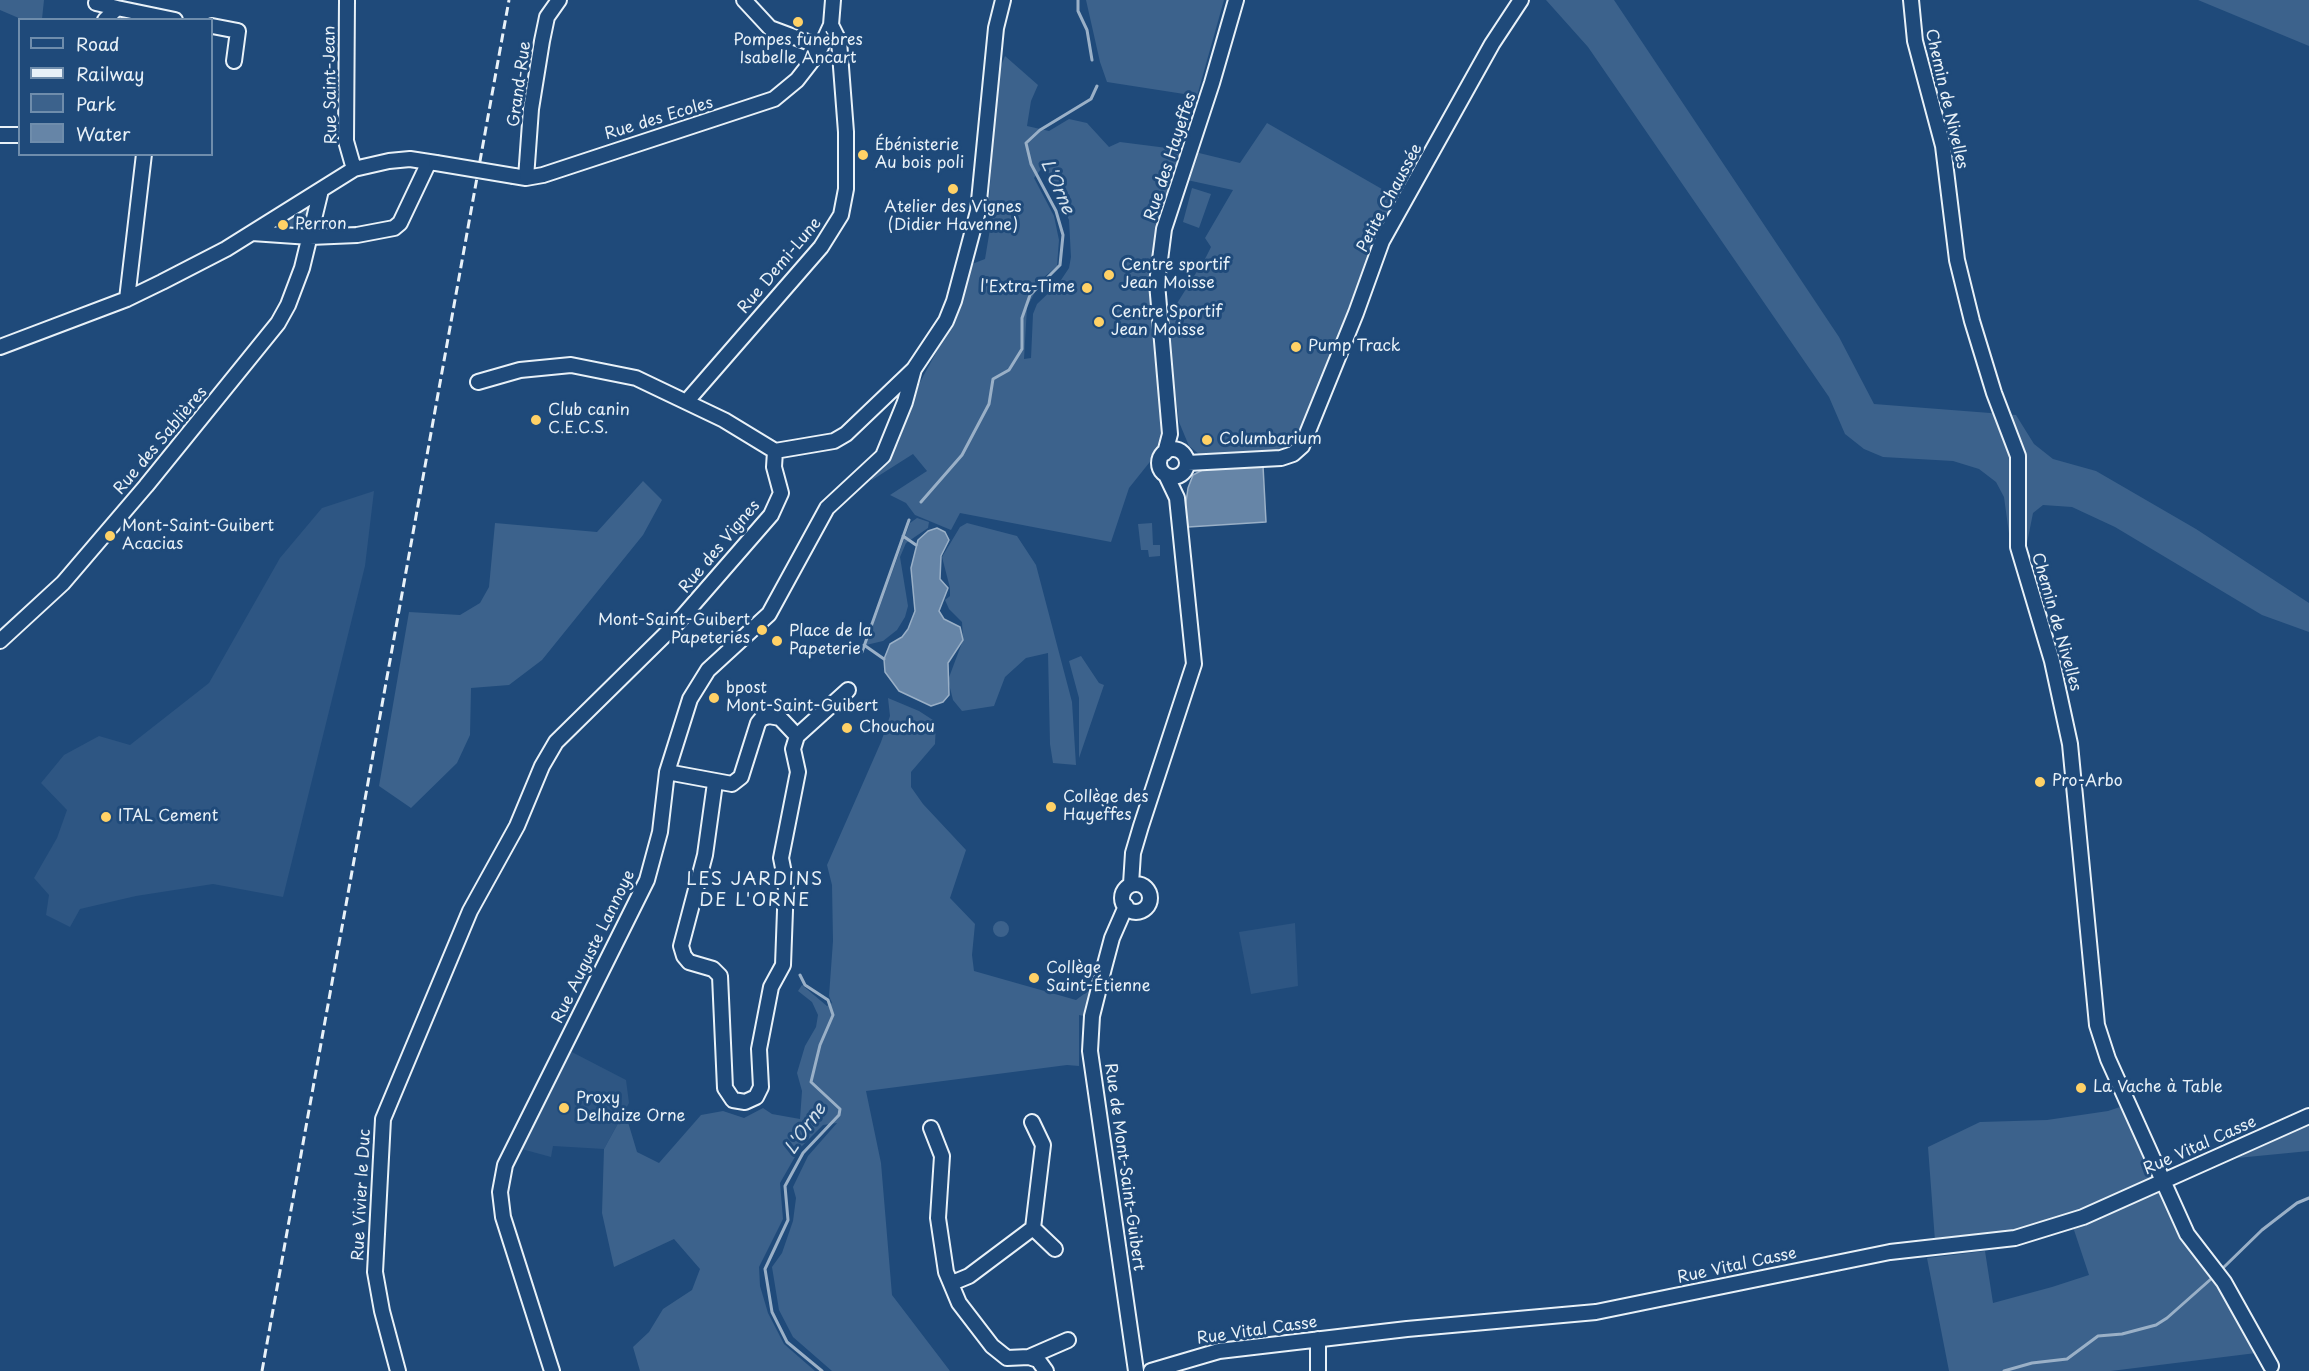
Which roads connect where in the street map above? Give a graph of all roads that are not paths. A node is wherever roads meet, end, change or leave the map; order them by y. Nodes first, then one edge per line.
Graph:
1 (347, 0) edge
2 (559, 0) edge
3 (744, 0) edge
4 (833, 0) edge
5 (1003, 0) edge
6 (1236, 0) edge
7 (1521, 0) edge
8 (1911, 0) edge
9 (96, 3) dead end
10 (117, 8) junction
11 (107, 18) edge
12 (165, 18) edge
13 (831, 25) junction
14 (213, 26) edge
15 (821, 47) junction
16 (234, 61) dead end
17 (144, 156) edge
18 (433, 163) junction
19 (354, 169) junction
20 (520, 177) junction
21 (321, 190) junction
22 (252, 233) junction
23 (310, 237) junction
24 (127, 299) junction
25 (0, 347) edge
26 (914, 369) junction
27 (478, 382) dead end
28 (687, 401) junction
29 (775, 451) junction
30 (1172, 451) junction
31 (1185, 468) junction
32 (1166, 475) junction
33 (1177, 498) junction
34 (0, 641) edge
35 (848, 690) dead end
36 (796, 736) junction
37 (667, 772) junction
38 (715, 783) junction
39 (1136, 884) junction
40 (1131, 909) junction
41 (450, 959) joint
42 (2309, 1116) edge
43 (1032, 1122) dead end
44 (931, 1128) dead end
45 (2164, 1181) junction
46 (1033, 1228) junction
47 (1055, 1249) dead end
48 (952, 1283) junction
49 (1318, 1339) junction
50 (1068, 1340) dead end
51 (1029, 1357) junction
52 (2271, 1366) dead end
53 (398, 1371) edge
54 (552, 1371) edge
55 (1037, 1371) edge
56 (1047, 1371) edge
57 (1136, 1371) edge
58 (1151, 1371) edge
59 (1317, 1371) edge

1 - 19 street, Rue Saint-Jean
2 - 20 street, Grand-Rue
3 - 15 street
4 - 13 street, Rue des Ecoles
5 - 26 street
6 - 30 street, Rue des Hayeffes
7 - 31 street, Petite Chaussée
8 - 45 street, Chemin de Nivelles
9 - 10 street
10 - 11 street
10 - 12 street
13 - 15 street, Rue des Ecoles
13 - 28 street, Rue Demi-Lune
14 - 16 street
15 - 20 street, Rue des Ecoles
17 - 24 street
18 - 19 street, Rue des Ecoles
18 - 20 street, Rue des Ecoles, bridge
18 - 23 street
19 - 21 street, Rue des Ecoles
21 - 22 street, Rue des Ecoles
21 - 23 street, Rue des Sablières
22 - 23 street
22 - 24 street, Rue des Ecoles
23 - 34 street, Rue des Sablières
24 - 25 street, Rue des Ecoles
26 - 29 street
26 - 37 street, Rue Auguste Lannoye
27 - 28 street
28 - 29 street
29 - 41 street, Rue des Vignes
30 - 31 street, Rue des Hayeffes
30 - 32 street
31 - 32 street, Petite Chaussée
31 - 33 street
32 - 33 street
33 - 39 street
35 - 36 street
36 - 38 street
36 - 38 street
37 - 38 street
37 - 54 street, Rue Auguste Lannoye
39 - 40 street
39 - 40 street
40 - 57 street, Rue de Mont-Saint-Guibert
41 - 53 street, Rue Vivier le Duc
42 - 45 street, Rue Vital Casse
43 - 46 street
44 - 48 street
45 - 49 street, Rue Vital Casse
45 - 52 street, Chemin de Nivelles
46 - 47 street
46 - 48 street
48 - 51 street
49 - 58 street, Rue Vital Casse
49 - 59 street
50 - 51 street
51 - 55 street
51 - 56 street

